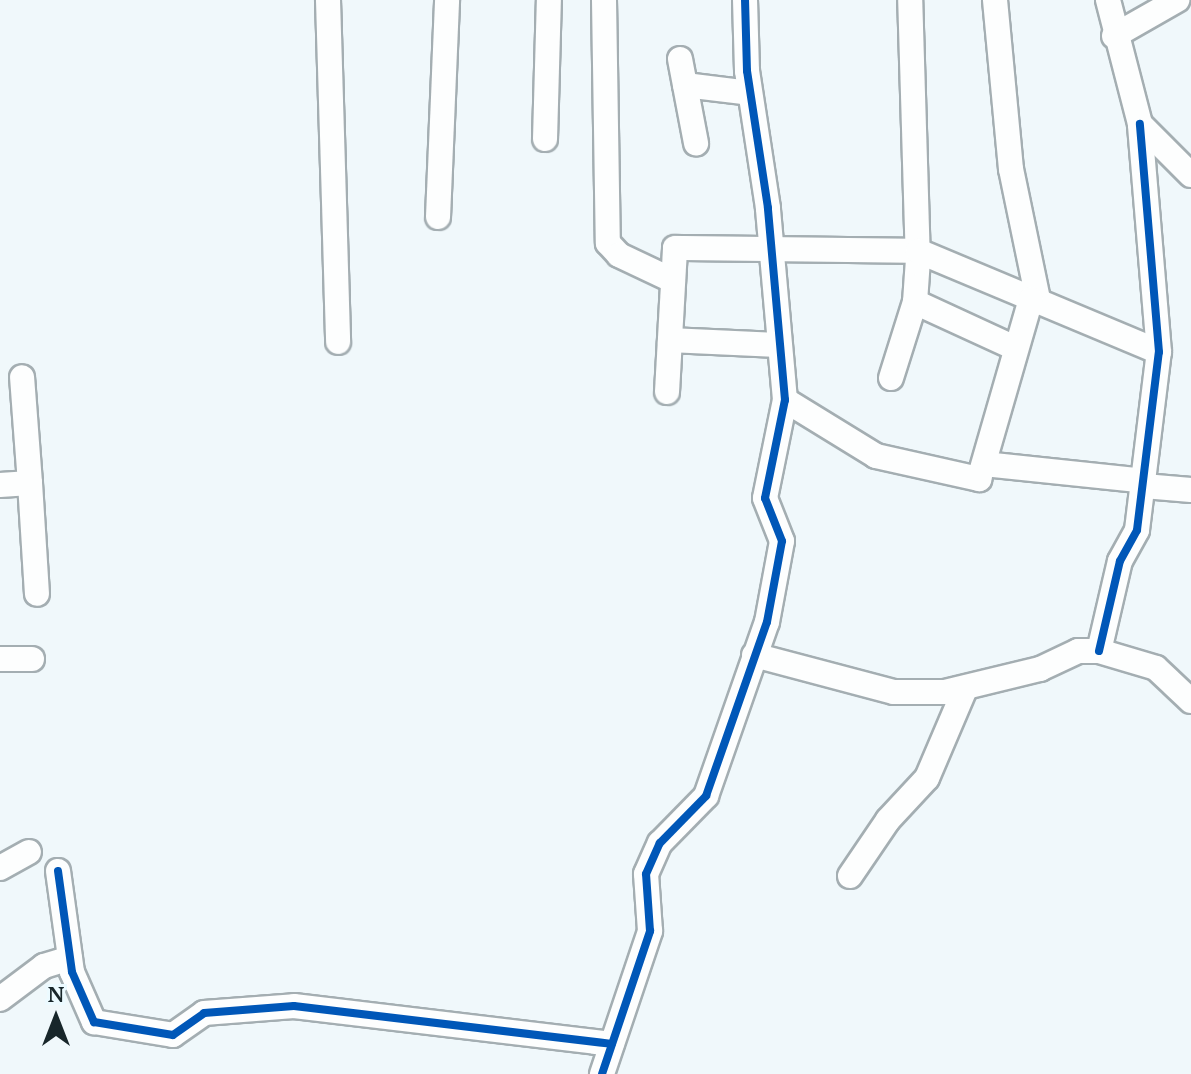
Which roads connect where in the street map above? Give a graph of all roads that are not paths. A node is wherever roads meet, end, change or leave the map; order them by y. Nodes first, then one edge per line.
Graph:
1 (328, 0) edge
2 (447, 0) edge
3 (549, 0) edge
4 (604, 0) edge
5 (745, 0) edge
6 (910, 0) edge
7 (995, 0) edge
8 (1108, 0) edge
9 (1177, 0) edge
10 (1114, 36) junction
11 (680, 59) dead end
12 (685, 85) junction
13 (750, 93) junction
14 (1140, 124) junction
15 (545, 139) dead end
16 (696, 143) dead end
17 (1191, 175) edge
18 (438, 217) dead end
19 (771, 248) junction
20 (918, 251) junction
21 (672, 280) junction
22 (1034, 299) junction
23 (915, 302) junction
24 (670, 340) junction
25 (338, 342) dead end
26 (777, 345) junction
27 (1013, 347) junction
28 (1159, 352) junction
29 (22, 377) dead end
30 (891, 378) dead end
31 (667, 392) dead end
32 (785, 400) junction
33 (984, 464) junction
34 (30, 483) junction
35 (1145, 484) junction
36 (0, 485) edge
37 (1191, 490) edge
38 (37, 594) dead end
39 (1099, 651) junction
40 (754, 655) junction
41 (0, 659) edge
42 (32, 659) dead end
43 (965, 689) junction
44 (1191, 701) edge
45 (29, 852) dead end
46 (0, 868) edge
47 (58, 871) dead end
48 (850, 876) dead end
49 (70, 958) junction
50 (0, 999) edge
51 (612, 1044) junction
52 (602, 1074) edge

1 - 25 street
2 - 18 street
3 - 15 street
4 - 21 street
5 - 13 street
6 - 20 street
7 - 22 street
8 - 10 street
9 - 10 street
10 - 14 street
11 - 12 street
12 - 13 street
12 - 16 street
13 - 19 street
14 - 17 street
14 - 28 street
19 - 20 street
19 - 21 street
19 - 26 street
20 - 22 street
20 - 23 street
21 - 24 street
22 - 27 street
22 - 28 street
23 - 27 street
23 - 30 street
24 - 26 street
24 - 31 street
26 - 32 street
27 - 33 street
28 - 35 street
29 - 34 street
32 - 33 street
32 - 40 street
33 - 35 street
34 - 36 street
34 - 38 street
35 - 37 street
35 - 39 street
39 - 43 street
39 - 44 street
40 - 43 street
40 - 51 street
41 - 42 street
43 - 48 street
45 - 46 street
47 - 49 street
49 - 50 street
49 - 51 street
51 - 52 street

